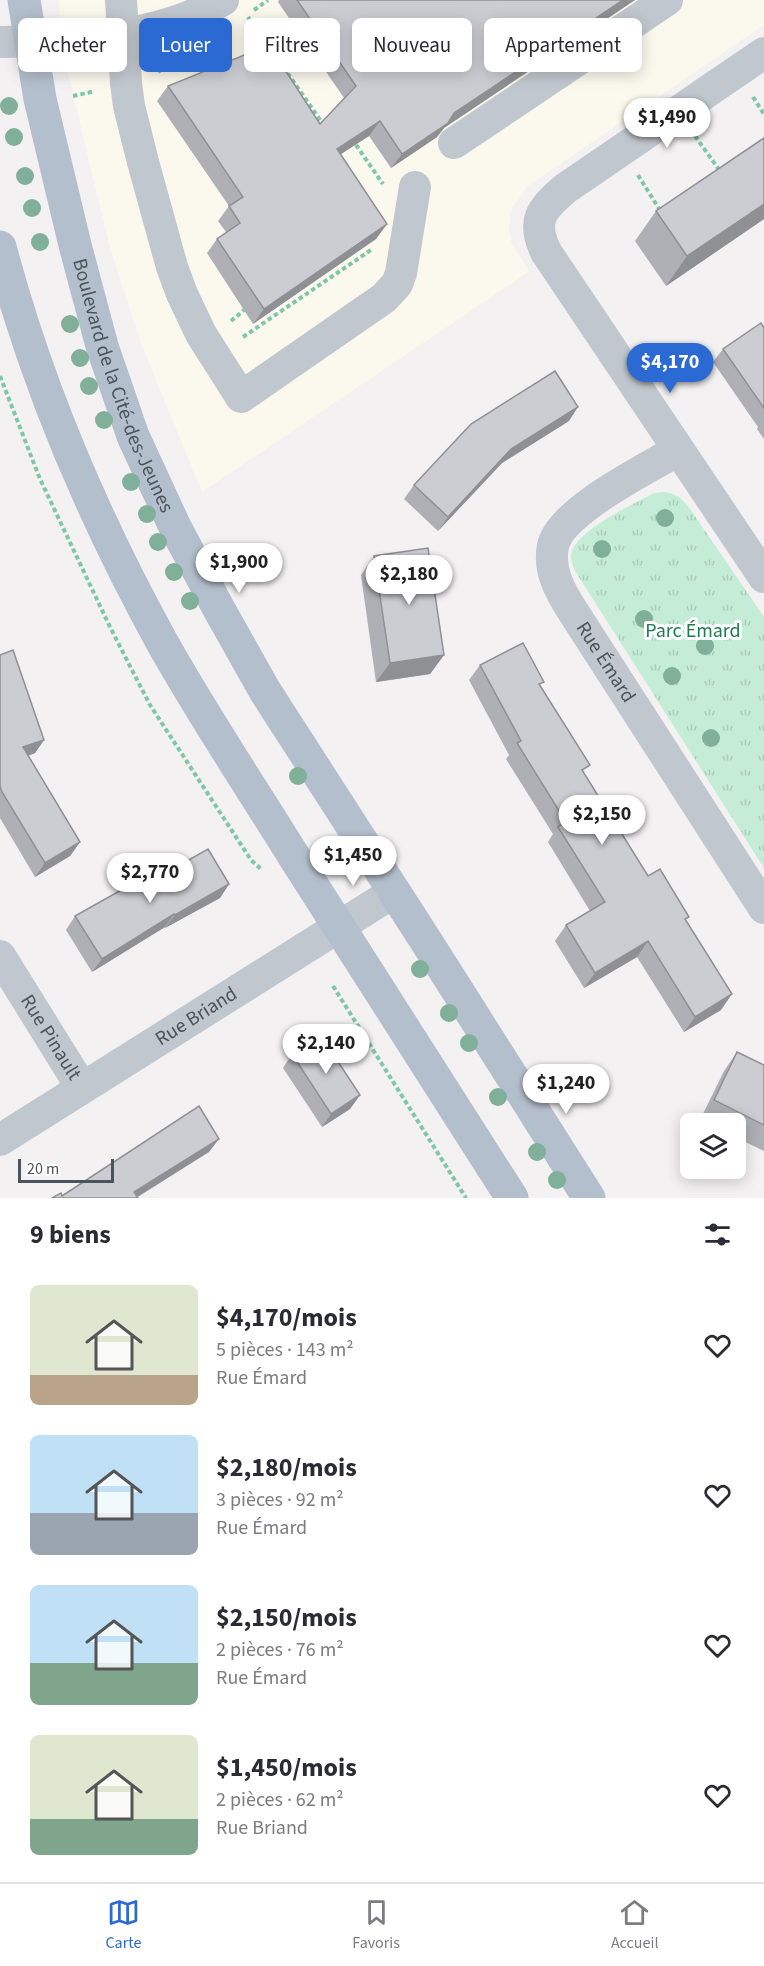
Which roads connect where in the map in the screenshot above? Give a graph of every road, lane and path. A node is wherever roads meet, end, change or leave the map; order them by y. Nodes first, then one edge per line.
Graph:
1 (24, 0) edge
2 (121, 0) edge
3 (268, 0) edge
4 (667, 0) edge
5 (214, 2) edge
6 (122, 18) edge
7 (127, 33) edge
8 (15, 41) edge
9 (764, 53) edge
10 (126, 72) edge
11 (158, 72) edge
12 (155, 76) dead end
13 (98, 90) dead end
14 (749, 92) dead end
15 (69, 97) dead end
16 (764, 114) edge
17 (323, 124) edge
18 (691, 130) dead end
19 (454, 143) dead end
20 (356, 145) edge
21 (634, 169) dead end
22 (726, 179) edge
23 (400, 186) joint
24 (666, 220) edge
25 (380, 244) edge
26 (0, 247) edge
27 (244, 310) dead end
28 (243, 337) junction
29 (247, 344) dead end
30 (678, 450) junction
31 (764, 578) edge
32 (394, 892) junction
33 (764, 908) edge
34 (339, 925) junction
35 (0, 956) edge
36 (333, 986) dead end
37 (82, 1088) junction
38 (0, 1140) edge
39 (466, 1198) edge
40 (512, 1198) edge
41 (588, 1198) edge

1 - 8 main road, Boulevard de la Cité-des-Jeunes
2 - 6 street
3 - 17 path
4 - 19 street
5 - 7 street
8 - 32 main road, Boulevard de la Cité-des-Jeunes
9 - 30 street
10 - 23 street
11 - 12 path
13 - 15 path
14 - 16 path
18 - 22 path
20 - 23 path
21 - 24 path
25 - 28 path
26 - 34 main road
27 - 28 path
28 - 29 path
30 - 31 street
30 - 33 street, Rue Émard
32 - 34 street, Rue Briand
32 - 41 main road, Boulevard de la Cité-des-Jeunes
34 - 37 street, Rue Briand
34 - 40 main road
35 - 37 street, Rue Pinault
36 - 39 path
37 - 38 street, Rue Briand

